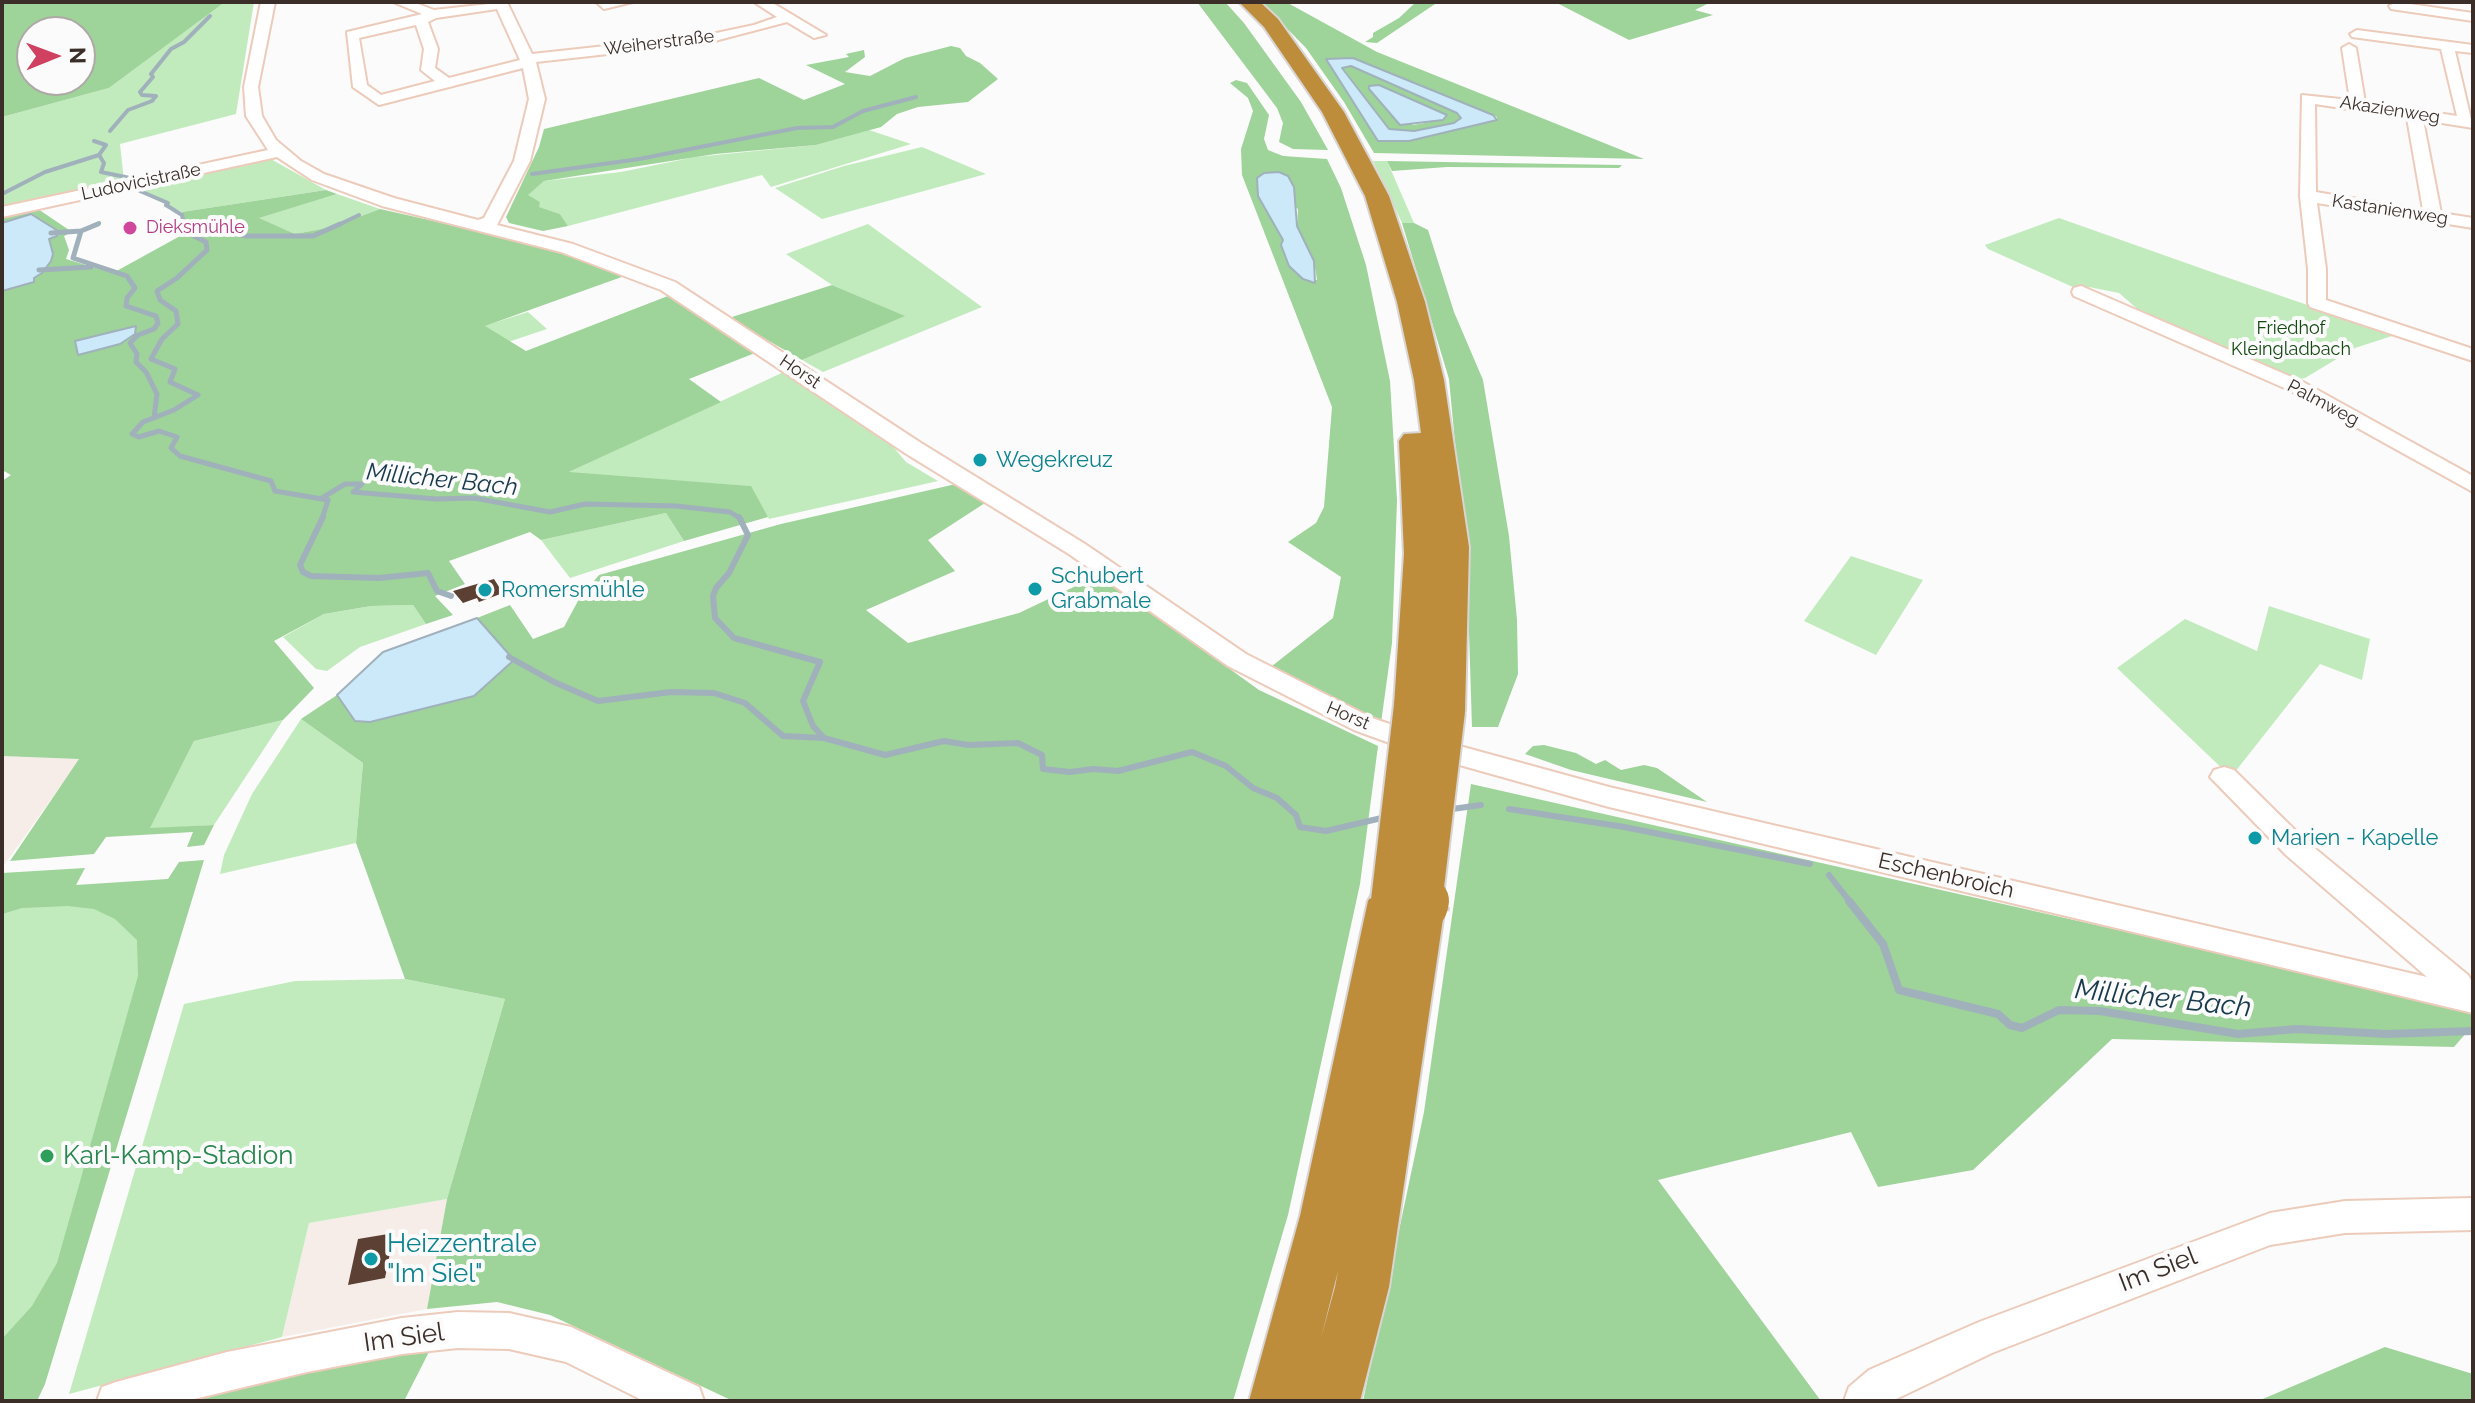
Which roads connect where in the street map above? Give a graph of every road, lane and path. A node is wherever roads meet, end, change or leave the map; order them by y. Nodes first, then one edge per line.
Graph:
1 (268, 2) edge
2 (400, 2) edge
3 (626, 2) edge
4 (1237, 2) edge
5 (1249, 2) edge
6 (501, 3) edge
7 (604, 4) edge
8 (767, 5) edge
9 (2396, 6) dead end
10 (789, 10) edge
11 (427, 17) junction
12 (2473, 17) edge
13 (2357, 34) dead end
14 (819, 35) dead end
15 (2447, 46) junction
16 (2349, 48) dead end
17 (2473, 49) edge
18 (528, 60) junction
19 (447, 83) junction
20 (2358, 105) junction
21 (2414, 114) junction
22 (2470, 122) edge
23 (280, 152) junction
24 (2308, 196) junction
25 (2, 212) edge
26 (2433, 217) junction
27 (2473, 223) edge
28 (480, 225) junction
29 (2081, 292) dead end
30 (2473, 355) edge
31 (2473, 485) edge
32 (1430, 709) junction
33 (1426, 746) joint
34 (2224, 777) dead end
35 (1406, 903) junction
36 (2470, 1000) edge
37 (2473, 1214) edge
38 (116, 1401) edge
39 (685, 1401) edge
40 (1277, 1401) edge
41 (1332, 1401) edge
42 (1863, 1401) edge

1 - 23 street, Horst
2 - 11 street
3 - 7 street
4 - 32 highway
5 - 32 highway
6 - 11 street
6 - 18 street
8 - 10 street
9 - 12 street
10 - 14 street
10 - 18 street, Weiherstraße
11 - 19 street
11 - 19 street, Weiherstraße
13 - 15 street
15 - 17 street
15 - 22 street
16 - 20 street
18 - 19 street, Weiherstraße
18 - 28 street
20 - 21 street, Akazienweg
20 - 24 street, Akazienweg
21 - 22 street, Akazienweg
21 - 26 street
23 - 25 street, Ludovicistraße
23 - 28 street, Horst
24 - 26 street, Kastanienweg
24 - 30 street
26 - 27 street, Kastanienweg
28 - 33 street, Horst
29 - 31 street, Palmweg
32 - 35 highway, bridge
33 - 36 street, Eschenbroich
34 - 36 street, Eschenbroich
35 - 40 highway
35 - 41 highway
37 - 42 street, Im Siel
38 - 39 street, Im Siel

